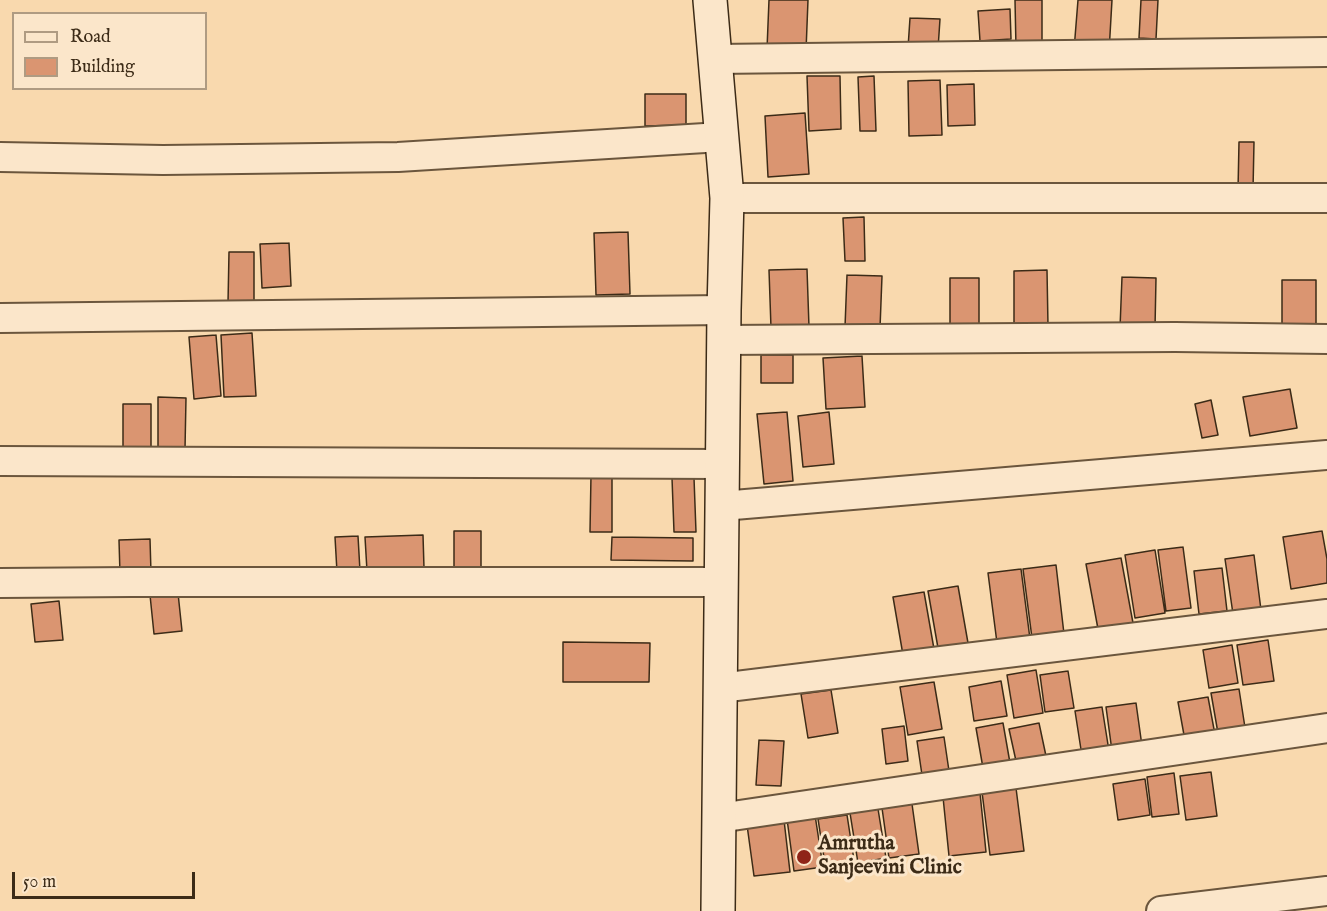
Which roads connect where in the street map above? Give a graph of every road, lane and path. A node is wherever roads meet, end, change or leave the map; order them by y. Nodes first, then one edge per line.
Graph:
1 (710, 0) edge
2 (1327, 52) edge
3 (715, 59) junction
4 (721, 136) junction
5 (0, 157) edge
6 (727, 198) junction
7 (1327, 198) edge
8 (0, 318) edge
9 (723, 325) junction
10 (1327, 339) edge
11 (1327, 455) edge
12 (0, 461) edge
13 (722, 464) junction
14 (722, 506) junction
15 (721, 582) junction
16 (0, 583) edge
17 (1327, 614) edge
18 (720, 688) junction
19 (1327, 728) edge
20 (719, 818) junction
21 (1327, 891) edge
22 (718, 911) edge
23 (1161, 911) edge

1 - 3 main road
2 - 3 street
3 - 4 main road
4 - 5 street
4 - 6 main road
6 - 7 street
6 - 9 main road
8 - 9 street
9 - 10 street
9 - 13 main road
11 - 14 street
12 - 13 street
13 - 14 main road
14 - 15 main road
15 - 16 street
15 - 18 main road
17 - 18 street
18 - 20 main road
19 - 20 street
20 - 22 main road
21 - 23 street

